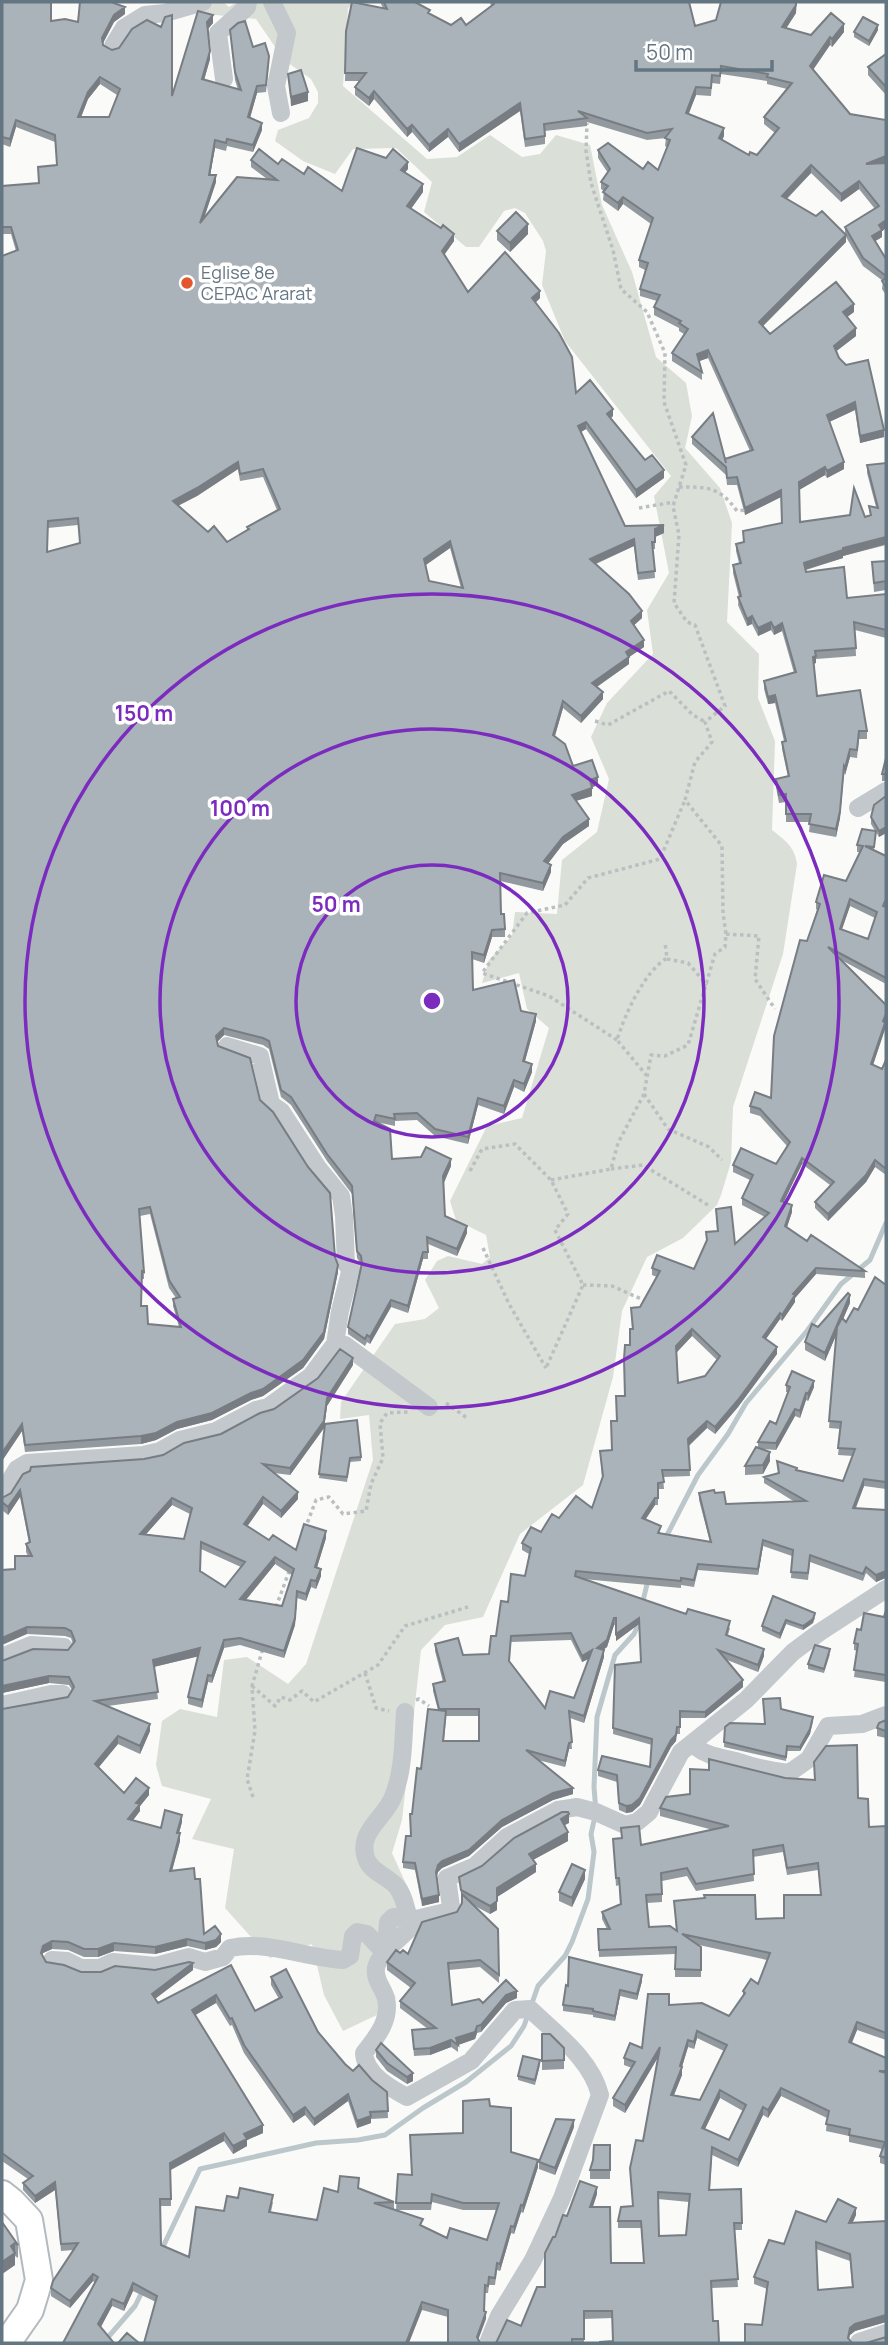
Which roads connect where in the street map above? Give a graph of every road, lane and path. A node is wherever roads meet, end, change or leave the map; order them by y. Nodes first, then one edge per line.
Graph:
1 (203, 2) edge
2 (227, 2) edge
3 (272, 2) edge
4 (247, 4) edge
5 (113, 46) dead end
6 (224, 79) dead end
7 (281, 113) dead end
8 (587, 123) edge
9 (679, 487) junction
10 (674, 502) junction
11 (639, 508) dead end
12 (747, 510) edge
13 (595, 721) dead end
14 (705, 722) junction
15 (886, 791) edge
16 (685, 800) junction
17 (858, 808) dead end
18 (726, 934) junction
19 (665, 943) dead end
20 (667, 958) junction
21 (707, 985) junction
22 (775, 1009) dead end
23 (617, 1040) junction
24 (227, 1046) edge
25 (648, 1076) junction
26 (644, 1094) junction
27 (722, 1160) dead end
28 (611, 1169) junction
29 (470, 1171) dead end
30 (551, 1180) junction
31 (708, 1205) dead end
32 (482, 1248) dead end
33 (583, 1285) junction
34 (654, 1304) edge
35 (335, 1344) junction
36 (429, 1407) junction
37 (467, 1419) dead end
38 (2, 1494) edge
39 (302, 1536) edge
40 (293, 1559) edge
41 (886, 1589) edge
42 (468, 1607) dead end
43 (276, 1608) edge
44 (64, 1647) edge
45 (263, 1647) edge
46 (2, 1657) edge
47 (252, 1686) junction
48 (64, 1694) dead end
49 (2, 1705) edge
50 (405, 1712) dead end
51 (886, 1715) edge
52 (694, 1742) junction
53 (253, 1797) dead end
54 (408, 1917) junction
55 (52, 1960) edge
56 (2, 2194) edge
57 (886, 2333) edge
58 (859, 2342) edge
59 (7, 2343) edge
60 (488, 2343) edge

1 - 5 street
2 - 4 street
3 - 7 street
4 - 6 street
8 - 9 path
9 - 10 path
9 - 12 path
10 - 11 path
10 - 14 path
13 - 14 path
14 - 16 path
15 - 17 street
16 - 18 path
16 - 23 path
18 - 21 path
18 - 22 path
19 - 20 path
20 - 21 path
20 - 23 path
21 - 25 path
23 - 25 path
24 - 35 street
25 - 26 path
26 - 27 path
26 - 28 path
28 - 30 path
28 - 31 path
29 - 30 path
30 - 33 path
32 - 33 path
33 - 34 path
35 - 36 street
35 - 38 street
36 - 37 path
36 - 39 path
40 - 43 path
41 - 52 street
42 - 47 path
44 - 46 street
45 - 47 path
47 - 53 path
48 - 49 street
50 - 54 street
51 - 52 street
52 - 54 street
54 - 55 street
54 - 60 street
56 - 59 street
57 - 58 street

